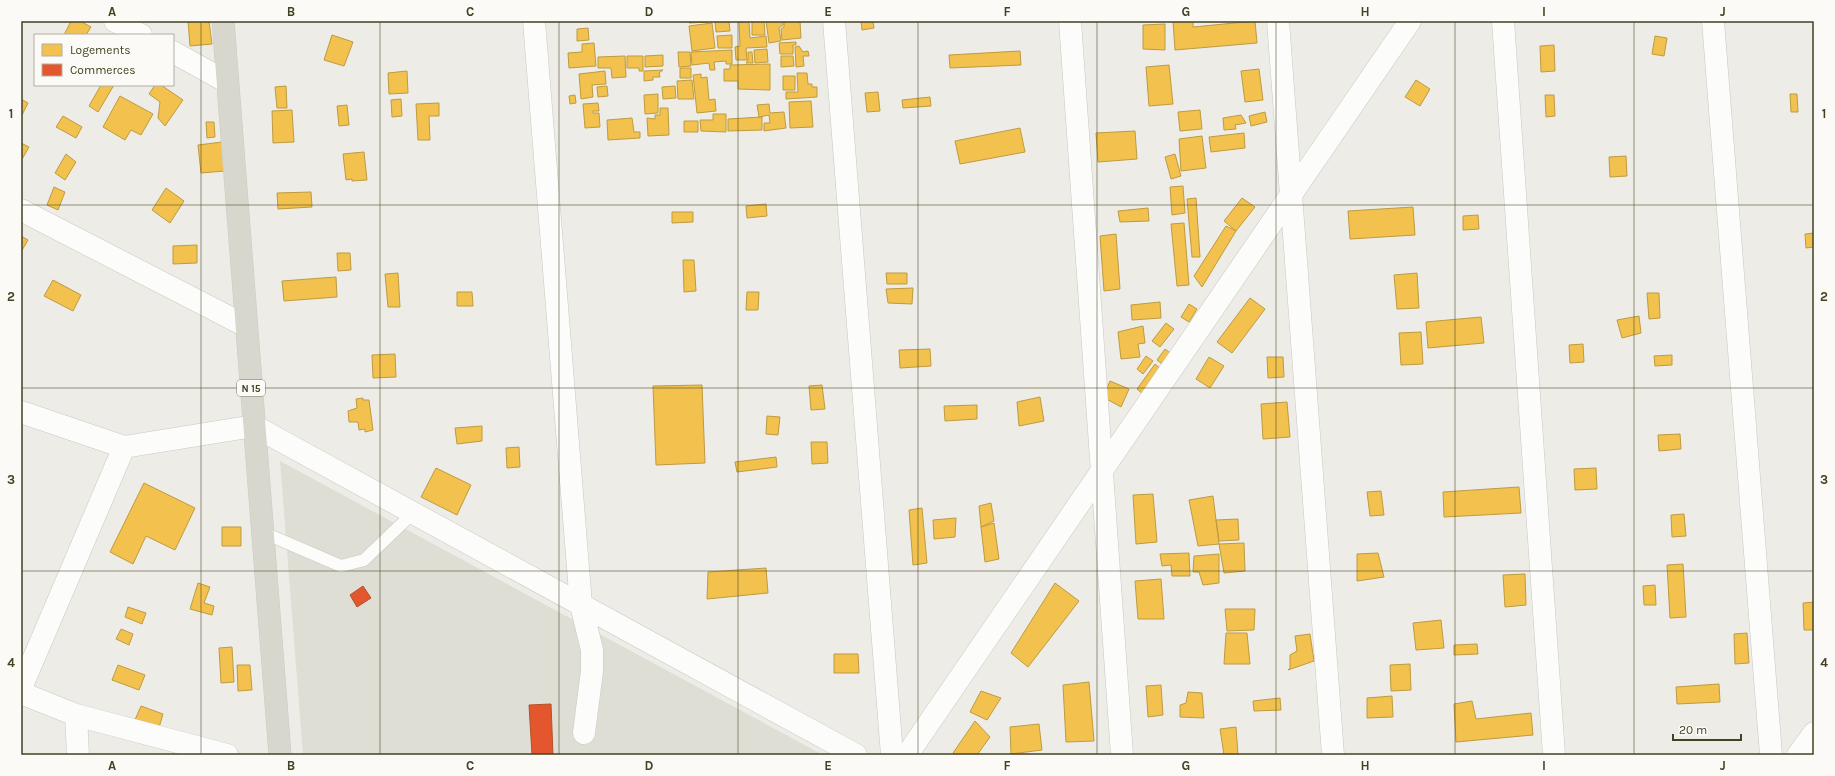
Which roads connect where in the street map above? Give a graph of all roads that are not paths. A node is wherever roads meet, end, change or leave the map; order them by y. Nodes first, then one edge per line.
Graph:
1 (115, 21) edge
2 (223, 21) edge
3 (534, 21) edge
4 (834, 21) edge
5 (1070, 21) edge
6 (1278, 21) edge
7 (1410, 21) edge
8 (1503, 21) edge
9 (1713, 21) edge
10 (139, 34) edge
11 (174, 53) edge
12 (227, 82) junction
13 (1292, 196) junction
14 (21, 210) edge
15 (246, 326) junction
16 (21, 412) edge
17 (254, 426) junction
18 (124, 447) junction
19 (1102, 473) junction
20 (413, 513) junction
21 (262, 532) junction
22 (581, 605) junction
23 (21, 688) edge
24 (21, 693) edge
25 (76, 715) junction
26 (584, 733) dead end
27 (1814, 733) edge
28 (78, 755) edge
29 (227, 755) edge
30 (280, 755) edge
31 (856, 755) edge
32 (892, 755) edge
33 (907, 755) edge
34 (1122, 755) edge
35 (1333, 755) edge
36 (1554, 755) edge
37 (1771, 755) edge
38 (1798, 755) edge

1 - 10 street
2 - 12 main road, N 15
3 - 22 street
4 - 32 street
5 - 19 street
6 - 13 street
7 - 13 street
8 - 36 street
9 - 37 street
11 - 12 street
12 - 15 main road, N 15
13 - 19 street
13 - 35 street
14 - 15 street
15 - 17 main road, N 15
16 - 18 street
17 - 18 street
17 - 20 street
17 - 21 main road, N 15
18 - 23 street
19 - 33 street
19 - 34 street
20 - 21 lane
20 - 22 street
21 - 30 main road, N 15
22 - 26 street
22 - 31 street
24 - 25 street
25 - 28 street
25 - 29 street
27 - 38 street

